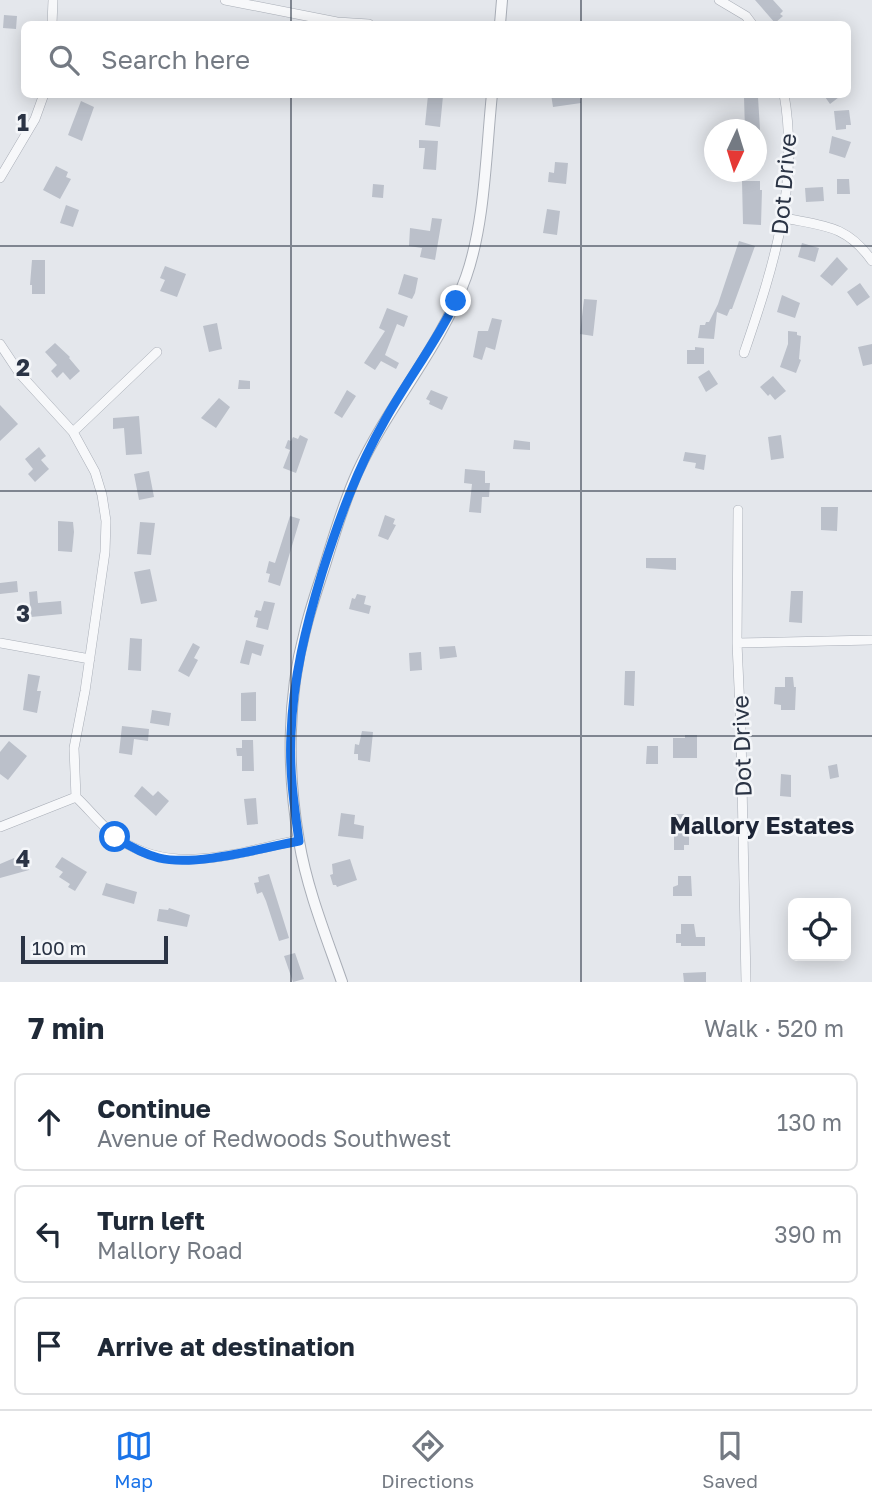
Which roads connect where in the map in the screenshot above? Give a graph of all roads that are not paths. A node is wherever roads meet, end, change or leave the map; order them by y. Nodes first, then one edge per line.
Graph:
1 (53, 0) edge
2 (225, 0) edge
3 (502, 0) edge
4 (719, 0) edge
5 (52, 21) edge
6 (332, 21) edge
7 (500, 21) edge
8 (750, 21) edge
9 (43, 98) edge
10 (492, 98) edge
11 (785, 98) edge
12 (0, 178) edge
13 (785, 218) junction
14 (872, 261) edge
15 (0, 344) edge
16 (158, 352) dead end
17 (744, 353) dead end
18 (73, 432) junction
19 (738, 510) dead end
20 (872, 640) edge
21 (0, 643) edge
22 (737, 643) junction
23 (90, 659) junction
24 (76, 797) junction
25 (0, 827) edge
26 (299, 841) junction
27 (342, 982) edge
28 (746, 982) edge

1 - 5 street
2 - 6 street
3 - 7 street
4 - 8 street
9 - 12 street
10 - 26 street
11 - 13 street, Dot Drive
13 - 14 street
13 - 17 street, Dot Drive
15 - 18 street
16 - 18 street
18 - 23 street
19 - 22 street, Dot Drive
20 - 22 street
21 - 23 street
22 - 28 street, Dot Drive
23 - 24 street
24 - 25 street
24 - 26 street
26 - 27 street

